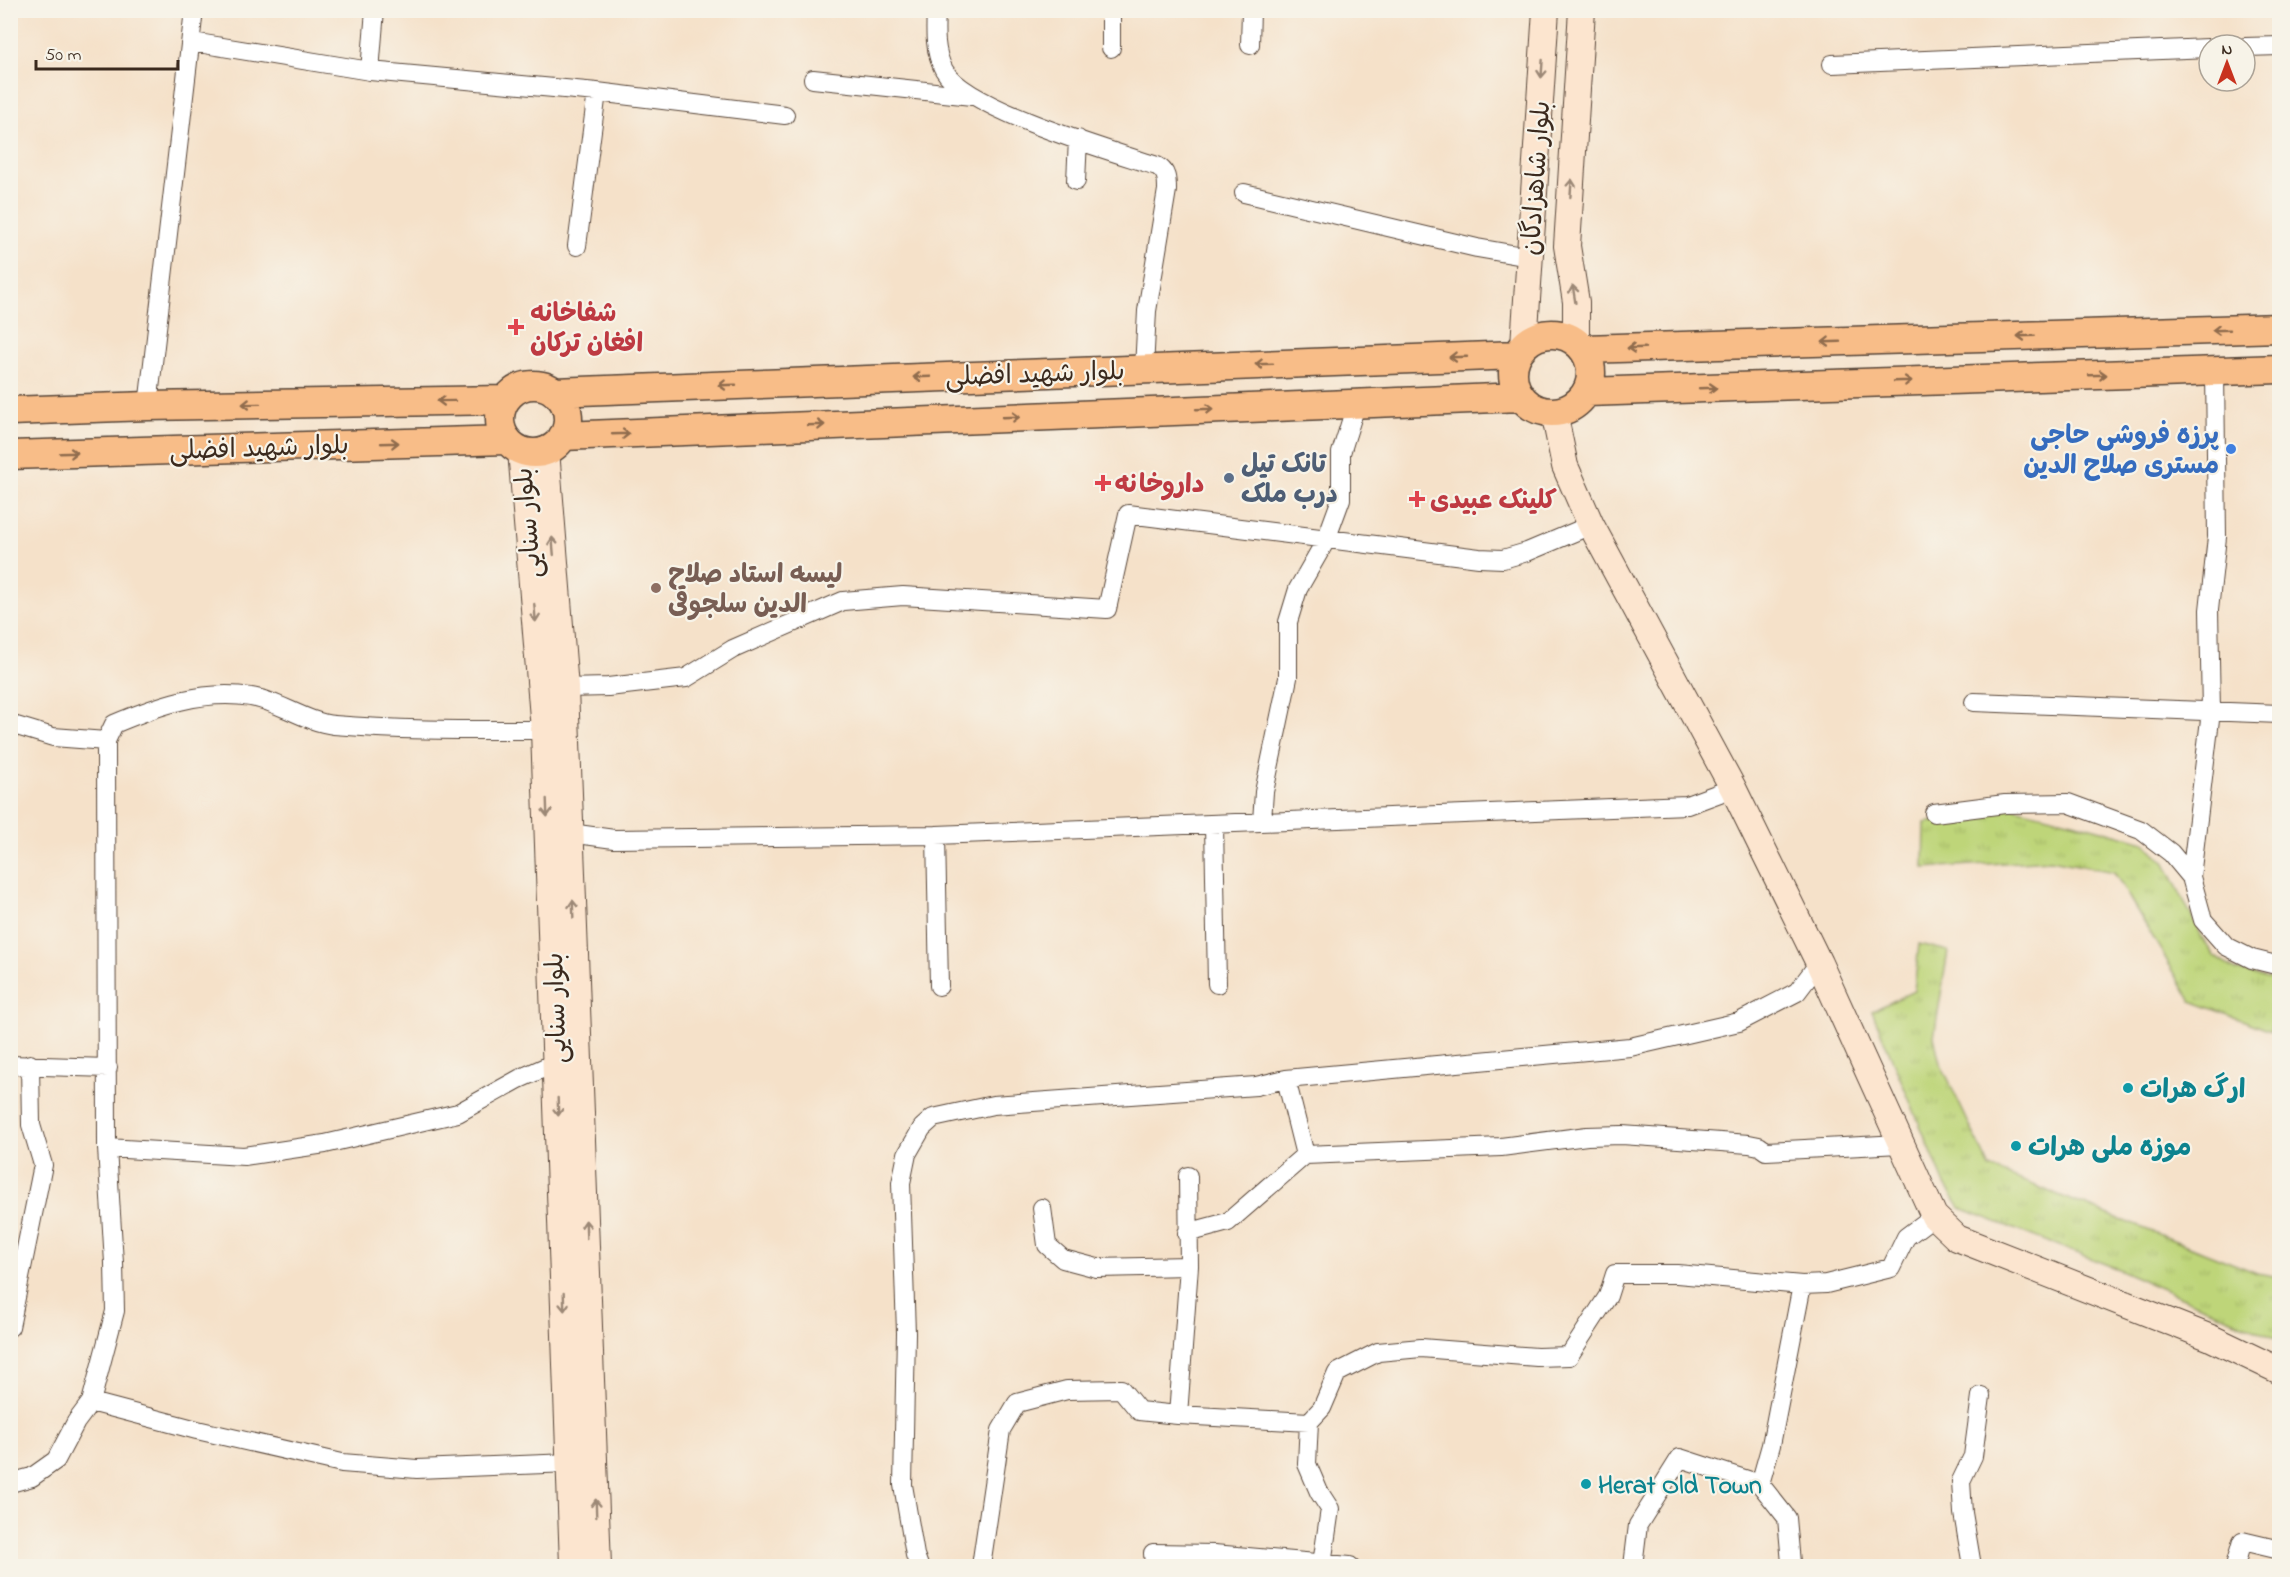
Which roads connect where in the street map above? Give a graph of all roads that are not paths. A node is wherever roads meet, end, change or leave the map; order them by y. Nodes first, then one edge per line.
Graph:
1 (194, 10) edge
2 (375, 10) edge
3 (936, 10) edge
4 (1111, 10) edge
5 (1251, 10) edge
6 (1546, 10) edge
7 (1582, 10) edge
8 (192, 42) junction
9 (1250, 45) dead end
10 (2280, 45) edge
11 (2257, 46) edge
12 (1111, 48) dead end
13 (2197, 49) edge
14 (1832, 64) dead end
15 (370, 71) junction
16 (813, 79) dead end
17 (597, 92) junction
18 (974, 96) junction
19 (785, 116) dead end
20 (1078, 140) junction
21 (1076, 182) dead end
22 (1244, 193) dead end
23 (577, 246) dead end
24 (1529, 257) junction
25 (2280, 328) edge
26 (1580, 345) junction
27 (1520, 350) junction
28 (1144, 369) junction
29 (2280, 369) edge
30 (2215, 371) junction
31 (554, 392) junction
32 (1587, 392) junction
33 (1521, 397) junction
34 (505, 400) junction
35 (1357, 402) junction
36 (148, 406) junction
37 (10, 411) edge
38 (1554, 412) junction
39 (534, 444) junction
40 (10, 455) edge
41 (1591, 525) junction
42 (1326, 540) junction
43 (565, 688) junction
44 (1974, 702) dead end
45 (2211, 711) junction
46 (2280, 714) edge
47 (10, 724) edge
48 (544, 730) junction
49 (106, 741) junction
50 (1733, 788) junction
51 (1934, 813) dead end
52 (1262, 821) junction
53 (1214, 824) junction
54 (570, 833) junction
55 (936, 835) junction
56 (2191, 877) junction
57 (1819, 963) junction
58 (2280, 966) edge
59 (1217, 984) dead end
60 (939, 986) dead end
61 (556, 1062) junction
62 (30, 1064) junction
63 (10, 1065) edge
64 (108, 1068) junction
65 (1286, 1079) junction
66 (1900, 1144) junction
67 (107, 1148) junction
68 (1305, 1155) junction
69 (1188, 1176) dead end
70 (1042, 1208) dead end
71 (1934, 1216) junction
72 (1187, 1233) junction
73 (1189, 1266) junction
74 (1802, 1285) junction
75 (10, 1327) edge
76 (2280, 1371) edge
77 (1981, 1396) dead end
78 (91, 1402) junction
79 (1178, 1415) junction
80 (1309, 1422) junction
81 (570, 1463) junction
82 (10, 1483) edge
83 (1760, 1484) junction
84 (2280, 1550) edge
85 (1322, 1564) junction
86 (1793, 1565) edge
87 (573, 1566) edge
88 (598, 1566) edge
89 (919, 1566) edge
90 (981, 1566) edge
91 (1154, 1566) edge
92 (1350, 1566) edge
93 (1633, 1566) edge
94 (1972, 1566) edge
95 (2235, 1566) edge

1 - 8 street
2 - 15 street
3 - 18 street
4 - 12 street
5 - 9 street
6 -> 24 main road, بلوار شاهزادگان
26 -> 7 main road, بلوار شاهزادگان
8 - 15 street
8 - 36 street
10 - 11 street
13 - 14 street
15 - 17 street
16 - 18 street
17 - 19 street
17 - 23 street
18 - 20 street
20 - 21 street
20 - 28 street
22 - 24 street
24 - 27 main road, بلوار شاهزادگان
25 -> 26 main road
26 - 27 main road
26 - 32 main road
27 -> 28 main road, بلوار شهید افضلی
27 - 33 main road
28 -> 31 main road, بلوار شهید افضلی
29 - 30 main road
32 -> 30 main road
30 - 45 street
31 - 34 main road
31 - 39 main road
32 - 38 main road
33 - 35 main road, بلوار شهید افضلی
33 - 38 main road
34 -> 36 main road, بلوار شهید افضلی
34 - 39 main road
39 -> 35 main road, بلوار شهید افضلی
35 - 42 street
36 - 37 main road, بلوار شهید افضلی
38 - 41 main road
40 -> 39 main road, بلوار شهید افضلی
43 -> 39 main road, بلوار سنایی
39 -> 48 main road, بلوار سنایی
41 - 42 street
41 - 50 main road
42 - 43 street
42 - 52 street
43 - 54 main road, بلوار سنایی
44 - 45 street
45 - 46 street
45 - 56 street
47 - 49 street
48 - 49 street
48 -> 61 main road, بلوار سنایی
49 - 64 street
50 - 52 street
50 - 57 main road
51 - 56 street
52 - 53 street
53 - 55 street
53 - 59 street
54 - 55 street
88 -> 54 main road, بلوار سنایی
55 - 60 street
56 - 58 street
57 - 65 street
57 - 66 main road
61 - 67 street
61 -> 81 main road, بلوار سنایی
62 - 63 street
62 - 64 street
62 - 75 street
64 - 67 street
65 - 68 street
65 - 89 street
66 - 68 street
66 - 71 main road
67 - 78 street
68 - 72 street
69 - 72 street
70 - 73 street
71 - 74 street
71 - 76 main road
72 - 73 street
73 - 79 street
74 - 80 street
74 - 83 street
77 - 94 street
78 - 81 street
78 - 82 street
79 - 80 street
79 - 90 street
80 - 85 street
81 - 87 main road, بلوار سنایی
83 - 86 street
83 - 93 street
84 - 95 street
85 - 91 street
85 - 92 street

